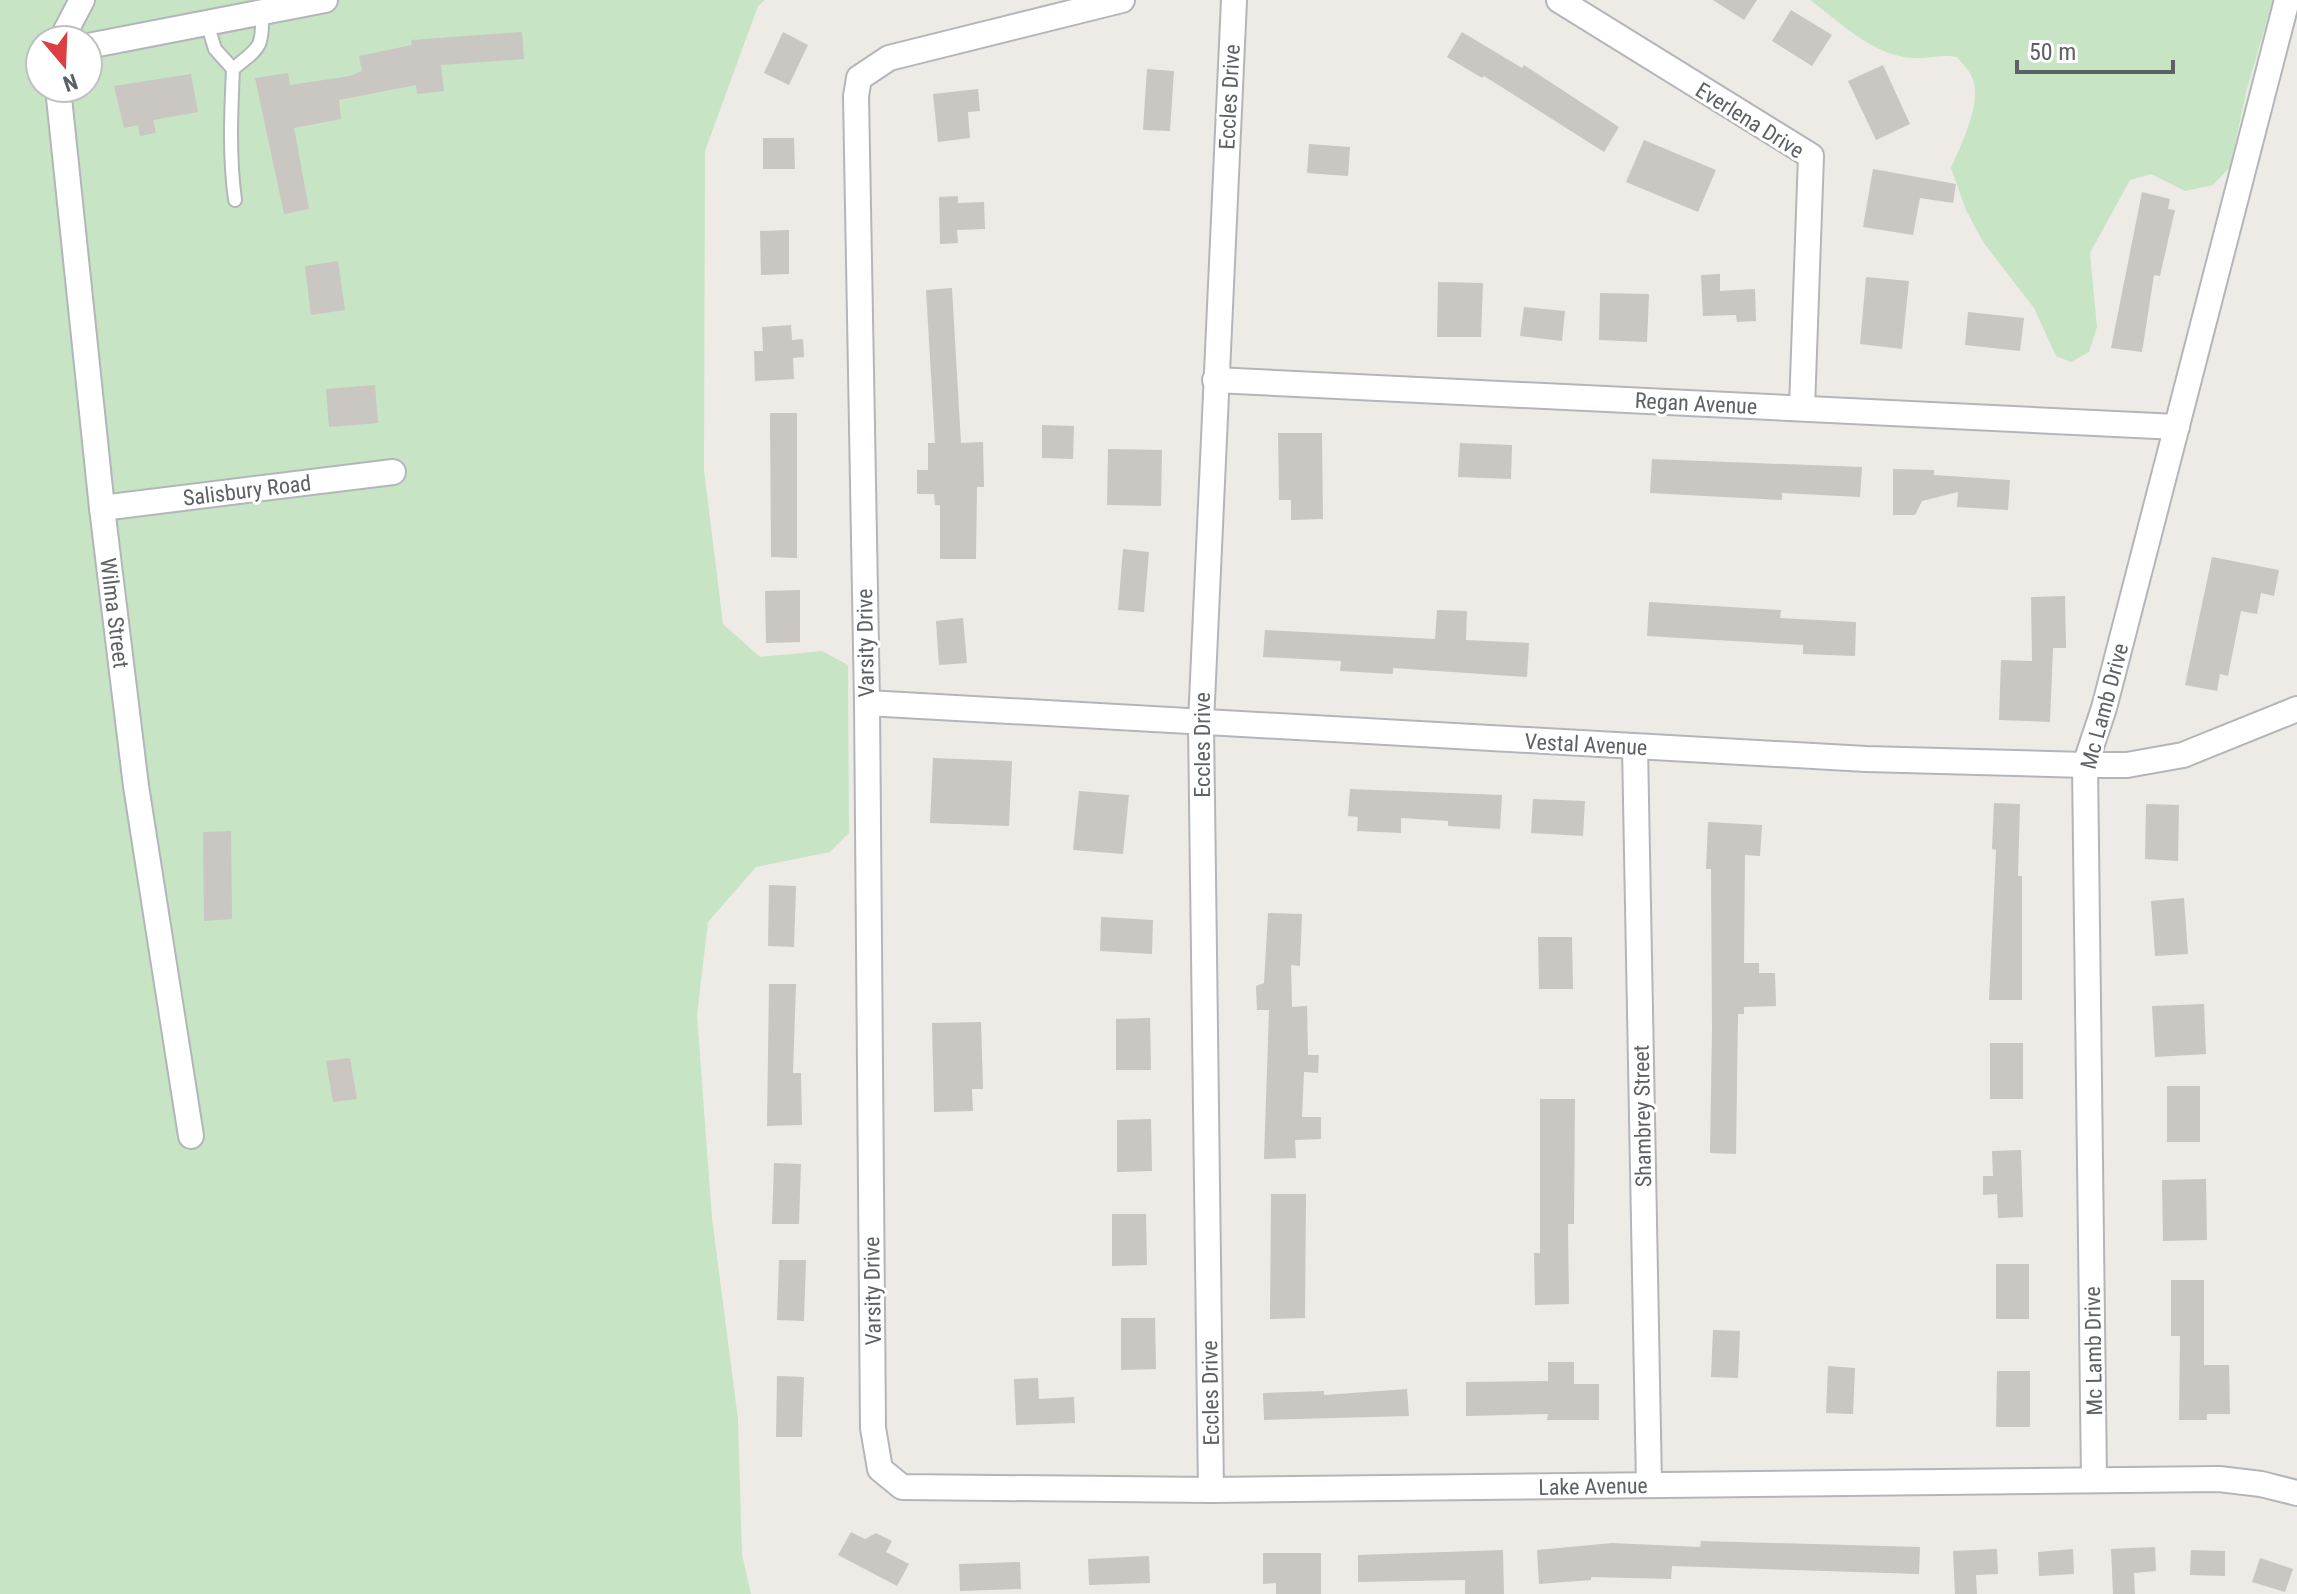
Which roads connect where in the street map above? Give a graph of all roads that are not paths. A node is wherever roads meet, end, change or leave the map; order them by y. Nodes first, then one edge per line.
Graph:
1 (82, 0) edge
2 (325, 0) edge
3 (1122, 0) edge
4 (1234, 0) edge
5 (1559, 0) edge
6 (2287, 0) edge
7 (274, 7) edge
8 (207, 23) junction
9 (69, 24) edge
10 (104, 43) edge
11 (233, 69) junction
12 (60, 104) edge
13 (235, 200) dead end
14 (1215, 380) junction
15 (1802, 408) junction
16 (2177, 427) junction
17 (393, 472) dead end
18 (102, 508) junction
19 (867, 703) junction
20 (2297, 709) edge
21 (1201, 723) junction
22 (1635, 747) junction
23 (2085, 765) junction
24 (191, 1136) dead end
25 (890, 1480) joint
26 (2094, 1480) junction
27 (1649, 1485) junction
28 (1211, 1490) junction
29 (2297, 1493) edge

1 - 9 street
2 - 7 street
3 - 19 street, Varsity Drive
4 - 14 street, Eccles Drive
5 - 15 street, Everlena Drive
6 - 16 street, Mc Lamb Drive
7 - 8 street
7 - 11 lane
8 - 10 street
8 - 11 lane
11 - 13 lane
12 - 18 street, Wilma Street
14 - 15 street, Regan Avenue
14 - 21 street, Eccles Drive
15 - 16 street, Regan Avenue
16 - 23 street, Mc Lamb Drive
17 - 18 street, Salisbury Road
18 - 24 street, Wilma Street
19 - 21 street, Vestal Avenue
19 - 25 street, Varsity Drive
20 - 23 street, Vestal Avenue
21 - 22 street, Vestal Avenue
21 - 28 street, Eccles Drive
22 - 23 street, Vestal Avenue
22 - 27 street, Shambrey Street
23 - 26 street, Mc Lamb Drive
25 - 28 street, Lake Avenue
26 - 27 street, Lake Avenue
26 - 29 street, Lake Avenue
27 - 28 street, Lake Avenue

